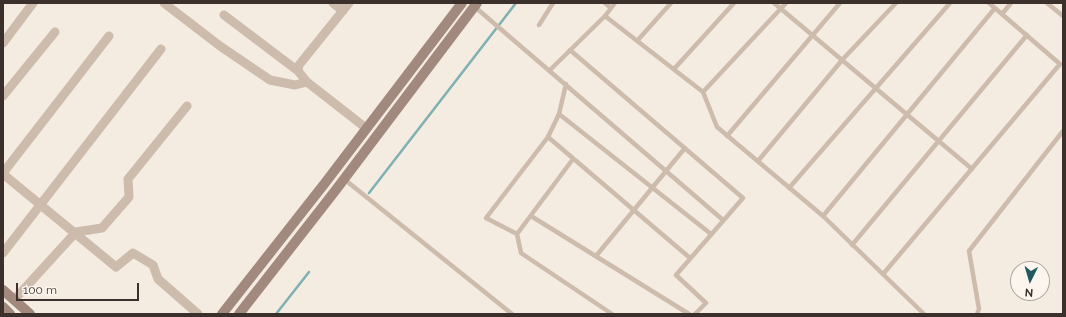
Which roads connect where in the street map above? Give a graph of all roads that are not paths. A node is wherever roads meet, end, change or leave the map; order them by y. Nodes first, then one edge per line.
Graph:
1 (33, 3) edge
2 (333, 3) edge
3 (349, 3) edge
4 (462, 3) edge
5 (553, 3) edge
6 (605, 3) edge
7 (615, 3) edge
8 (671, 3) edge
9 (734, 3) edge
10 (774, 3) edge
11 (786, 3) edge
12 (840, 3) edge
13 (896, 3) edge
14 (950, 3) edge
15 (989, 3) edge
16 (1011, 3) edge
17 (1047, 3) edge
18 (169, 5) edge
19 (476, 5) edge
20 (611, 8) junction
21 (995, 8) junction
22 (781, 9) junction
23 (343, 11) junction
24 (1002, 14) junction
25 (224, 15) dead end
26 (605, 16) junction
27 (1063, 16) edge
28 (451, 17) junction
29 (461, 25) junction
30 (539, 25) dead end
31 (55, 32) dead end
32 (811, 35) junction
33 (1027, 35) junction
34 (109, 36) dead end
35 (637, 41) junction
36 (3, 43) edge
37 (161, 49) dead end
38 (426, 50) junction
39 (570, 50) junction
40 (436, 58) junction
41 (843, 59) junction
42 (674, 69) junction
43 (550, 70) junction
44 (298, 71) junction
45 (307, 82) junction
46 (566, 84) junction
47 (876, 88) junction
48 (703, 92) junction
49 (3, 96) edge
50 (187, 106) dead end
51 (559, 114) junction
52 (906, 115) junction
53 (366, 128) junction
54 (1063, 131) edge
55 (727, 136) junction
56 (548, 137) junction
57 (938, 141) junction
58 (684, 148) junction
59 (574, 159) junction
60 (758, 161) junction
61 (972, 168) junction
62 (666, 170) junction
63 (3, 174) edge
64 (344, 179) junction
65 (652, 188) junction
66 (789, 188) junction
67 (40, 205) junction
68 (634, 210) junction
69 (531, 216) junction
70 (823, 216) junction
71 (723, 220) junction
72 (76, 232) junction
73 (517, 234) junction
74 (711, 234) junction
75 (852, 245) junction
76 (3, 253) edge
77 (596, 256) junction
78 (690, 258) junction
79 (884, 273) junction
80 (3, 290) edge
81 (14, 300) junction
82 (3, 307) edge
83 (10, 314) edge
84 (30, 314) edge
85 (198, 314) edge
86 (222, 314) edge
87 (239, 314) edge
88 (512, 314) edge
89 (612, 314) edge
90 (689, 314) edge
91 (695, 314) edge
92 (924, 314) edge
93 (977, 314) edge

1 - 36 street
2 - 23 street
3 - 23 street
4 - 28 main road
5 - 30 lane
6 - 20 lane
7 - 20 lane
8 - 35 lane
9 - 42 lane
10 - 22 lane
11 - 22 lane
12 - 32 lane
13 - 41 lane
14 - 47 lane
15 - 21 lane
16 - 24 lane
17 - 27 lane
18 - 45 street
19 - 29 main road
19 - 43 lane
20 - 26 lane
21 - 24 lane
21 - 52 lane
22 - 32 lane
22 - 48 lane
23 - 44 street
24 - 33 lane
25 - 44 street
26 - 35 lane
26 - 39 lane
28 - 29 main road
28 - 38 main road
29 - 40 main road
31 - 49 street
32 - 41 lane
32 - 55 lane
33 - 57 lane
33 - 61 lane
34 - 63 street
35 - 42 lane
37 - 67 street
38 - 40 main road
38 - 53 main road
39 - 43 lane
39 - 58 lane
40 - 64 main road
41 - 47 lane
41 - 60 lane
42 - 48 lane
43 - 46 lane
44 - 45 street
45 - 53 street
46 - 51 lane
46 - 62 lane
47 - 52 lane
47 - 66 lane
48 - 55 lane
50 - 72 street
51 - 56 lane
51 - 65 lane
52 - 57 lane
52 - 70 lane
53 - 86 main road
54 - 93 lane
55 - 60 lane
56 - 59 lane
56 - 73 lane
57 - 61 lane
57 - 75 lane
58 - 62 lane
58 - 71 lane
59 - 68 lane
59 - 69 lane
60 - 66 lane
61 - 79 lane
62 - 65 lane
62 - 71 lane
63 - 67 street
64 - 87 main road
64 - 88 lane
65 - 68 lane
65 - 74 lane
66 - 70 lane
67 - 72 street
67 - 76 street
68 - 77 lane
68 - 78 lane
69 - 73 lane
69 - 77 lane
70 - 75 lane
71 - 74 lane
72 - 81 street
72 - 85 street
73 - 89 lane
74 - 78 lane
75 - 79 lane
77 - 90 lane
78 - 91 lane
79 - 92 lane
80 - 81 main road
81 - 84 main road
82 - 83 main road

